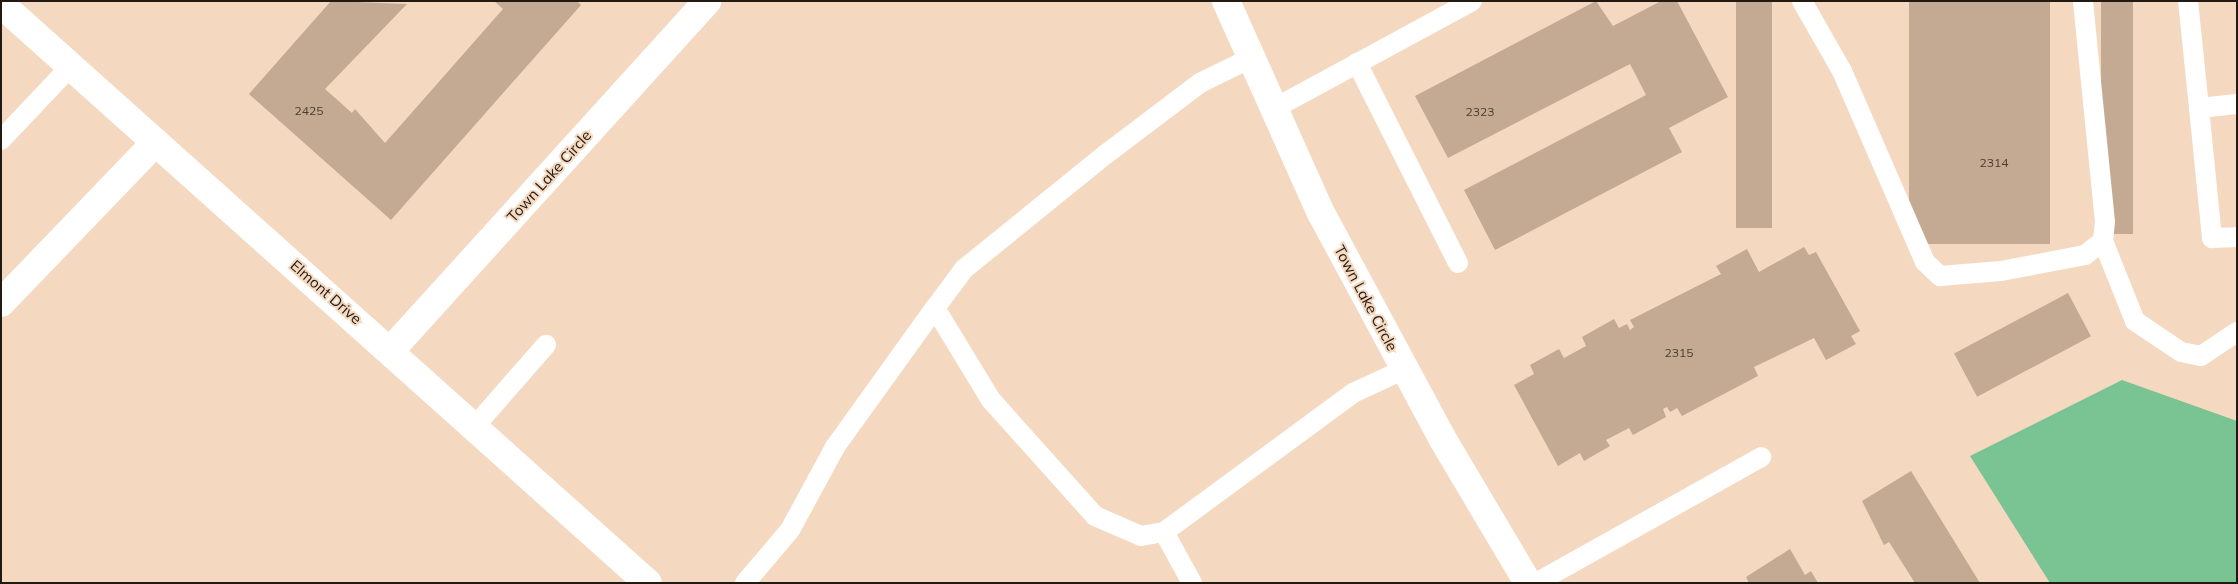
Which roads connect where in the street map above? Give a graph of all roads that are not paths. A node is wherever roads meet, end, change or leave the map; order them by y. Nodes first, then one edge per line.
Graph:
1 (708, 1) edge
2 (1226, 1) edge
3 (1472, 1) edge
4 (1802, 1) edge
5 (2083, 1) edge
6 (2188, 1) edge
7 (1, 4) edge
8 (1251, 58) junction
9 (1357, 63) junction
10 (71, 66) junction
11 (2237, 104) edge
12 (1275, 108) junction
13 (2199, 108) junction
14 (1, 140) edge
15 (156, 142) junction
16 (2237, 237) edge
17 (2103, 241) junction
18 (1458, 263) dead end
19 (1, 303) edge
20 (935, 308) junction
21 (2237, 332) edge
22 (546, 345) dead end
23 (391, 350) junction
24 (1405, 369) junction
25 (474, 426) junction
26 (1762, 457) dead end
27 (1164, 532) junction
28 (648, 583) edge
29 (745, 583) edge
30 (1192, 583) edge
31 (1528, 583) edge
32 (1536, 583) edge

1 - 23 street, Town Lake Circle
2 - 8 street, Town Lake Circle
3 - 9 lane
4 - 17 lane
5 - 17 lane
6 - 13 lane
7 - 10 street, Elmont Drive
8 - 12 street, Town Lake Circle
8 - 20 lane
9 - 12 lane
9 - 18 lane
10 - 14 lane
10 - 15 street, Elmont Drive
11 - 13 lane
12 - 24 street, Town Lake Circle
13 - 16 lane
15 - 19 street
15 - 23 street, Elmont Drive
17 - 21 lane
20 - 27 lane
20 - 29 lane
22 - 25 lane
23 - 25 street, Elmont Drive
24 - 27 lane
24 - 31 street, Town Lake Circle
25 - 28 street, Elmont Drive
26 - 32 lane
27 - 30 lane

